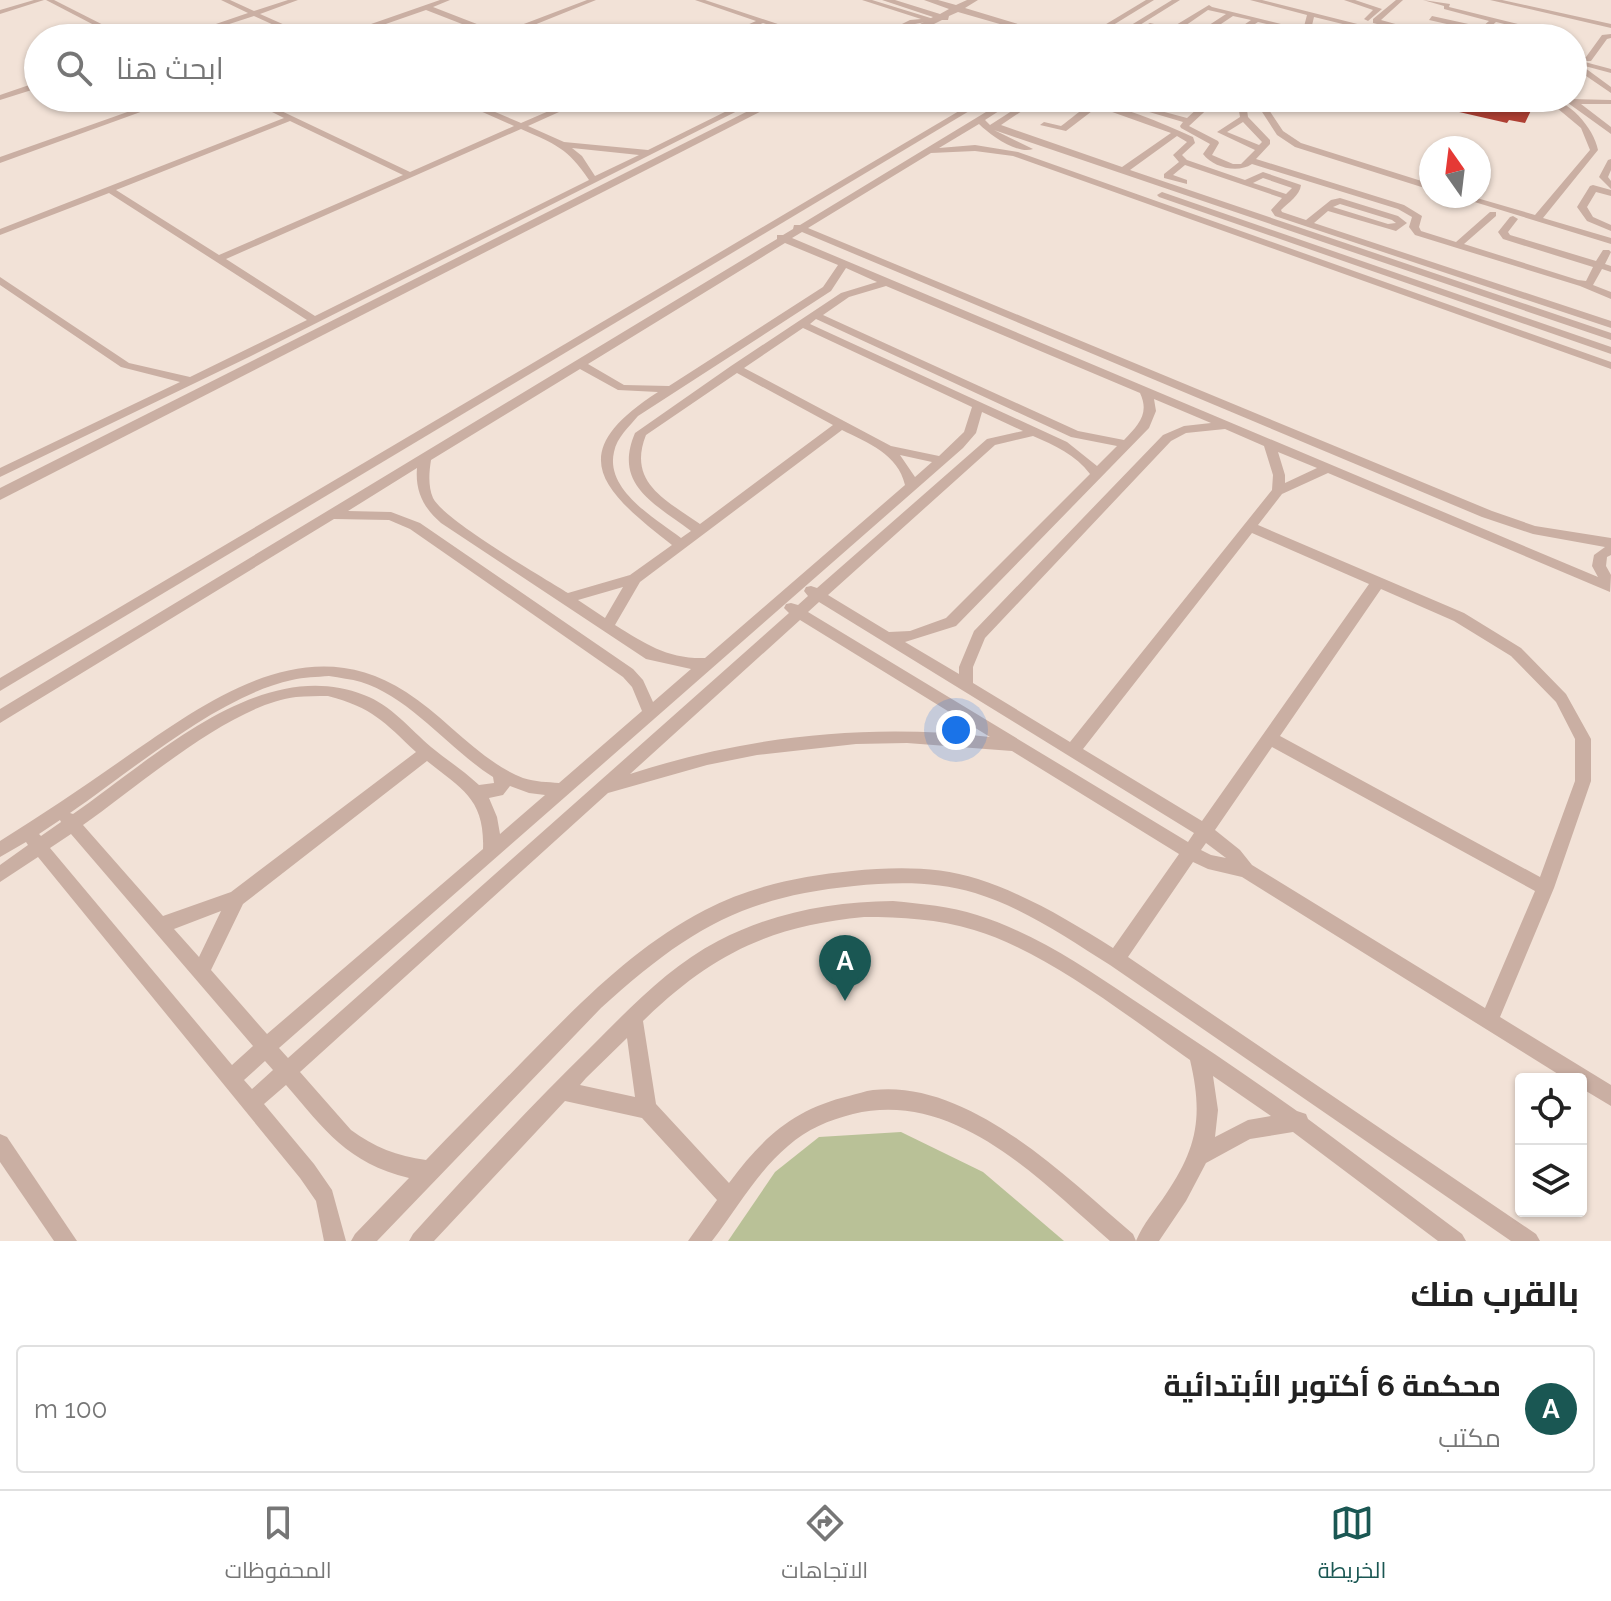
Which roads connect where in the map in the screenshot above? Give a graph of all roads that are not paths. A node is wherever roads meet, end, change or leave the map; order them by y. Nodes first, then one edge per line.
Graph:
1 (41, 0) edge
2 (49, 0) edge
3 (224, 0) edge
4 (295, 0) edge
5 (447, 0) edge
6 (593, 0) edge
7 (698, 0) edge
8 (865, 0) edge
9 (886, 0) edge
10 (928, 0) edge
11 (1151, 0) edge
12 (1177, 0) edge
13 (1191, 0) edge
14 (1253, 0) edge
15 (1283, 0) edge
16 (1347, 0) edge
17 (1364, 0) edge
18 (1379, 0) edge
19 (1400, 0) edge
20 (1426, 0) edge
21 (1438, 0) edge
22 (1493, 0) edge
23 (971, 1) edge
24 (1224, 1) edge
25 (957, 4) edge
26 (1450, 4) edge
27 (1209, 5) edge
28 (426, 7) junction
29 (0, 12) edge
30 (254, 13) junction
31 (1231, 14) junction
32 (1311, 15) junction
33 (937, 18) junction
34 (1431, 19) junction
35 (1494, 20) junction
36 (762, 21) junction
37 (1260, 21) junction
38 (1561, 21) dead end
39 (97, 24) edge
40 (221, 24) edge
41 (276, 24) edge
42 (385, 24) edge
43 (469, 24) edge
44 (534, 24) edge
45 (755, 24) edge
46 (772, 24) edge
47 (909, 24) edge
48 (926, 24) edge
49 (965, 24) edge
50 (1017, 24) edge
51 (1111, 24) edge
52 (1137, 24) edge
53 (1152, 24) edge
54 (1182, 24) edge
55 (1215, 24) edge
56 (1255, 24) edge
57 (1257, 24) edge
58 (1267, 24) edge
59 (1309, 24) edge
60 (1362, 24) junction
61 (1383, 24) edge
62 (1425, 24) edge
63 (1452, 24) edge
64 (1455, 24) edge
65 (1490, 24) edge
66 (1508, 24) edge
67 (1558, 24) edge
68 (1611, 26) edge
69 (1611, 36) edge
70 (1587, 59) edge
71 (1587, 64) edge
72 (1611, 71) edge
73 (1587, 73) edge
74 (1590, 81) dead end
75 (24, 90) edge
76 (1610, 94) edge
77 (1587, 97) edge
78 (0, 98) edge
79 (118, 112) edge
80 (135, 112) edge
81 (275, 112) edge
82 (488, 112) edge
83 (554, 112) edge
84 (731, 112) edge
85 (754, 112) edge
86 (964, 112) edge
87 (1000, 112) edge
88 (1011, 112) edge
89 (1089, 112) edge
90 (1119, 112) edge
91 (1157, 112) edge
92 (1198, 112) edge
93 (1243, 112) edge
94 (1266, 112) edge
95 (1566, 112) edge
96 (1586, 112) edge
97 (1244, 118) junction
98 (289, 119) junction
99 (1188, 121) junction
100 (987, 125) junction
101 (1044, 125) dead end
102 (521, 126) junction
103 (1608, 128) edge
104 (1176, 133) junction
105 (1224, 135) junction
106 (1213, 140) junction
107 (562, 144) junction
108 (1156, 148) junction
109 (1258, 148) junction
110 (1020, 151) junction
111 (925, 152) junction
112 (650, 153) junction
113 (0, 154) edge
114 (0, 160) edge
115 (1184, 161) junction
116 (1252, 161) junction
117 (1611, 162) edge
118 (1122, 171) junction
119 (410, 175) junction
120 (594, 181) junction
121 (1419, 183) edge
122 (1611, 186) edge
123 (109, 189) junction
124 (1611, 193) edge
125 (1589, 194) junction
126 (1611, 201) edge
127 (1213, 202) junction
128 (1491, 205) edge
129 (1327, 208) junction
130 (1493, 214) dead end
131 (1513, 219) dead end
132 (1537, 219) junction
133 (782, 221) junction
134 (1308, 223) junction
135 (1611, 228) edge
136 (801, 229) junction
137 (764, 231) junction
138 (0, 232) edge
139 (784, 239) junction
140 (1421, 241) dead end
141 (1611, 241) edge
142 (1457, 246) junction
143 (1606, 252) dead end
144 (1407, 257) junction
145 (220, 258) junction
146 (844, 264) junction
147 (1599, 266) junction
148 (1611, 269) edge
149 (0, 280) edge
150 (887, 282) junction
151 (1584, 285) junction
152 (1611, 296) edge
153 (815, 315) junction
154 (315, 320) junction
155 (802, 324) junction
156 (1611, 325) edge
157 (1611, 337) edge
158 (1611, 351) edge
159 (580, 364) junction
160 (1611, 366) edge
161 (735, 368) junction
162 (192, 381) junction
163 (622, 388) junction
164 (671, 389) junction
165 (1143, 389) junction
166 (978, 406) junction
167 (634, 413) junction
168 (842, 424) junction
169 (1230, 426) junction
170 (1034, 432) junction
171 (1075, 434) junction
172 (1269, 442) junction
173 (1126, 444) junction
174 (1063, 445) junction
175 (888, 449) junction
176 (425, 458) junction
177 (942, 460) junction
178 (1329, 468) junction
179 (0, 473) edge
180 (1097, 475) junction
181 (911, 486) junction
182 (1278, 491) junction
183 (0, 495) edge
184 (331, 515) junction
185 (1250, 527) junction
186 (700, 531) junction
187 (1036, 536) junction
188 (681, 545) junction
189 (1611, 546) edge
190 (1061, 549) junction
191 (635, 579) junction
192 (1378, 582) junction
193 (800, 584) junction
194 (1611, 587) edge
195 (818, 595) junction
196 (565, 599) junction
197 (779, 601) junction
198 (799, 613) junction
199 (607, 627) junction
200 (887, 637) junction
201 (636, 646) junction
202 (708, 663) junction
203 (615, 664) junction
204 (0, 685) edge
205 (966, 685) junction
206 (650, 712) junction
207 (0, 717) edge
208 (1270, 738) junction
209 (1017, 747) junction
210 (1072, 751) junction
211 (427, 752) junction
212 (501, 774) junction
213 (565, 790) junction
214 (601, 790) junction
215 (477, 792) junction
216 (67, 817) junction
217 (1204, 831) junction
218 (34, 839) junction
219 (0, 850) edge
220 (491, 852) junction
221 (1190, 852) junction
222 (1246, 870) junction
223 (0, 874) edge
224 (1545, 888) junction
225 (237, 898) junction
226 (159, 926) junction
227 (1116, 959) junction
228 (200, 973) junction
229 (633, 1019) junction
230 (1489, 1021) junction
231 (266, 1049) junction
232 (1198, 1052) junction
233 (286, 1071) junction
234 (231, 1078) junction
235 (561, 1090) junction
236 (1610, 1096) edge
237 (251, 1103) junction
238 (647, 1109) junction
239 (1299, 1121) junction
240 (0, 1144) edge
241 (1203, 1154) junction
242 (429, 1171) junction
243 (730, 1199) junction
244 (66, 1241) edge
245 (335, 1241) edge
246 (362, 1241) edge
247 (420, 1241) edge
248 (699, 1241) edge
249 (1126, 1241) edge
250 (1147, 1241) edge
251 (1455, 1241) edge
252 (1529, 1241) edge

1 - 29 street
2 - 39 street
3 - 30 street
4 - 30 street
5 - 28 street
6 - 44 street
7 - 36 street
8 - 33 street
9 - 33 street
10 - 25 street
11 - 51 street
12 - 52 street
13 - 53 street
14 - 32 street
15 - 60 street
16 - 60 street
17 - 18 street
19 - 61 street
20 - 26 street
21 - 26 street
22 - 68 street
23 - 25 street
24 - 27 street
25 - 33 street
25 - 50 street
26 - 34 street
26 - 35 street
27 - 31 street
27 - 54 street
28 - 42 street
28 - 43 street
30 - 40 street
30 - 41 street
31 - 37 street
31 - 55 street
32 - 59 street
32 - 60 street
33 - 47 street
33 - 48 street
33 - 49 street
34 - 62 street
34 - 63 street
34 - 64 street
35 - 65 street
35 - 66 street
36 - 45 street
36 - 46 street
37 - 56 street
37 - 57 street
37 - 58 street
38 - 67 street
69 - 70 street
71 - 72 street
73 - 76 street
74 - 76 street
75 - 78 street
76 - 77 street
79 - 113 street
80 - 114 street
81 - 98 street
82 - 102 street
83 - 102 street
84 - 112 street
85 - 183 street
86 - 133 street
87 - 100 street
88 - 100 street
89 - 101 street
90 - 104 street
91 - 99 street
92 - 99 street
93 - 97 street
94 - 121 street
95 - 132 street
96 - 103 street
97 - 105 street
97 - 109 street
98 - 119 street
98 - 123 street
99 - 106 street
100 - 110 street
100 - 111 street
100 - 118 street
102 - 107 street
102 - 119 street
104 - 108 street
104 - 115 street
105 - 106 street
105 - 109 street
106 - 116 street
107 - 112 street
107 - 120 street
108 - 115 street
108 - 118 street
109 - 116 street
110 - 111 street
110 - 158 street
110 - 160 street
111 - 136 street
112 - 120 street
115 - 127 street
115 - 134 street
116 - 142 street
117 - 122 street
118 - 127 street
119 - 145 street
120 - 154 street
123 - 138 street
123 - 145 street
124 - 125 street
125 - 126 street
125 - 135 street
127 - 157 street
128 - 132 street
129 - 129 street
129 - 134 street
130 - 142 street
131 - 147 street
132 - 141 street
133 - 136 street
133 - 137 street
134 - 144 street
136 - 139 street
136 - 189 street
137 - 139 street
137 - 204 street
139 - 146 street
139 - 159 street
140 - 144 street
142 - 151 street
143 - 147 street
144 - 156 street
145 - 154 street
146 - 150 street
146 - 164 street
147 - 148 street
147 - 151 street
149 - 162 street
150 - 153 street
150 - 165 street
151 - 152 street
153 - 155 street
153 - 171 street
154 - 162 street
155 - 161 street
155 - 166 street
159 - 163 street
159 - 176 street
161 - 168 street
161 - 186 street
162 - 179 street
163 - 164 street
163 - 167 street
164 - 167 street
165 - 169 street
165 - 173 street
166 - 170 street
166 - 177 street
167 - 188 street
168 - 175 street
168 - 186 street
169 - 172 street
169 - 190 street
170 - 174 street
170 - 195 street
171 - 173 street
171 - 174 street
172 - 178 street
172 - 182 street
173 - 180 street
174 - 180 street
175 - 177 street
175 - 181 street
176 - 184 street
176 - 196 street
177 - 181 street
178 - 182 street
178 - 194 street
180 - 187 street
181 - 193 street
182 - 185 street
184 - 203 street
184 - 207 street
185 - 192 street
185 - 210 street
186 - 188 street
187 - 190 street
187 - 200 street
188 - 191 street
189 - 194 street
190 - 205 street
191 - 196 street
191 - 199 street
192 - 208 street
192 - 224 street
193 - 195 street
193 - 197 street
195 - 198 street
195 - 200 street
196 - 199 street
197 - 198 street
197 - 202 street
198 - 209 street
198 - 214 street
199 - 201 street
200 - 205 street
201 - 202 street
201 - 203 street
202 - 206 street
203 - 206 street
205 - 210 street
206 - 213 street
208 - 217 street
208 - 224 street
209 - 214 street
209 - 221 street
210 - 217 street
211 - 215 street
211 - 216 street
211 - 225 street
212 - 213 street
212 - 215 street
212 - 216 street
213 - 220 street
214 - 233 street
215 - 220 street
216 - 218 street
216 - 226 street
217 - 221 street
217 - 222 street
218 - 219 street
218 - 223 street
218 - 234 street
220 - 231 street
221 - 222 street
221 - 227 street
222 - 230 street
224 - 230 street
225 - 226 street
225 - 228 street
226 - 228 street
227 - 242 street
227 - 252 street
228 - 231 street
229 - 232 street
229 - 235 street
229 - 238 street
230 - 236 street
231 - 233 street
231 - 234 street
232 - 239 street
232 - 241 street
233 - 237 street
233 - 242 street
234 - 237 street
235 - 238 street
235 - 247 street
237 - 245 street
238 - 243 street
239 - 241 street
239 - 251 street
240 - 244 street
241 - 250 street
242 - 246 street
243 - 248 street
243 - 249 street

